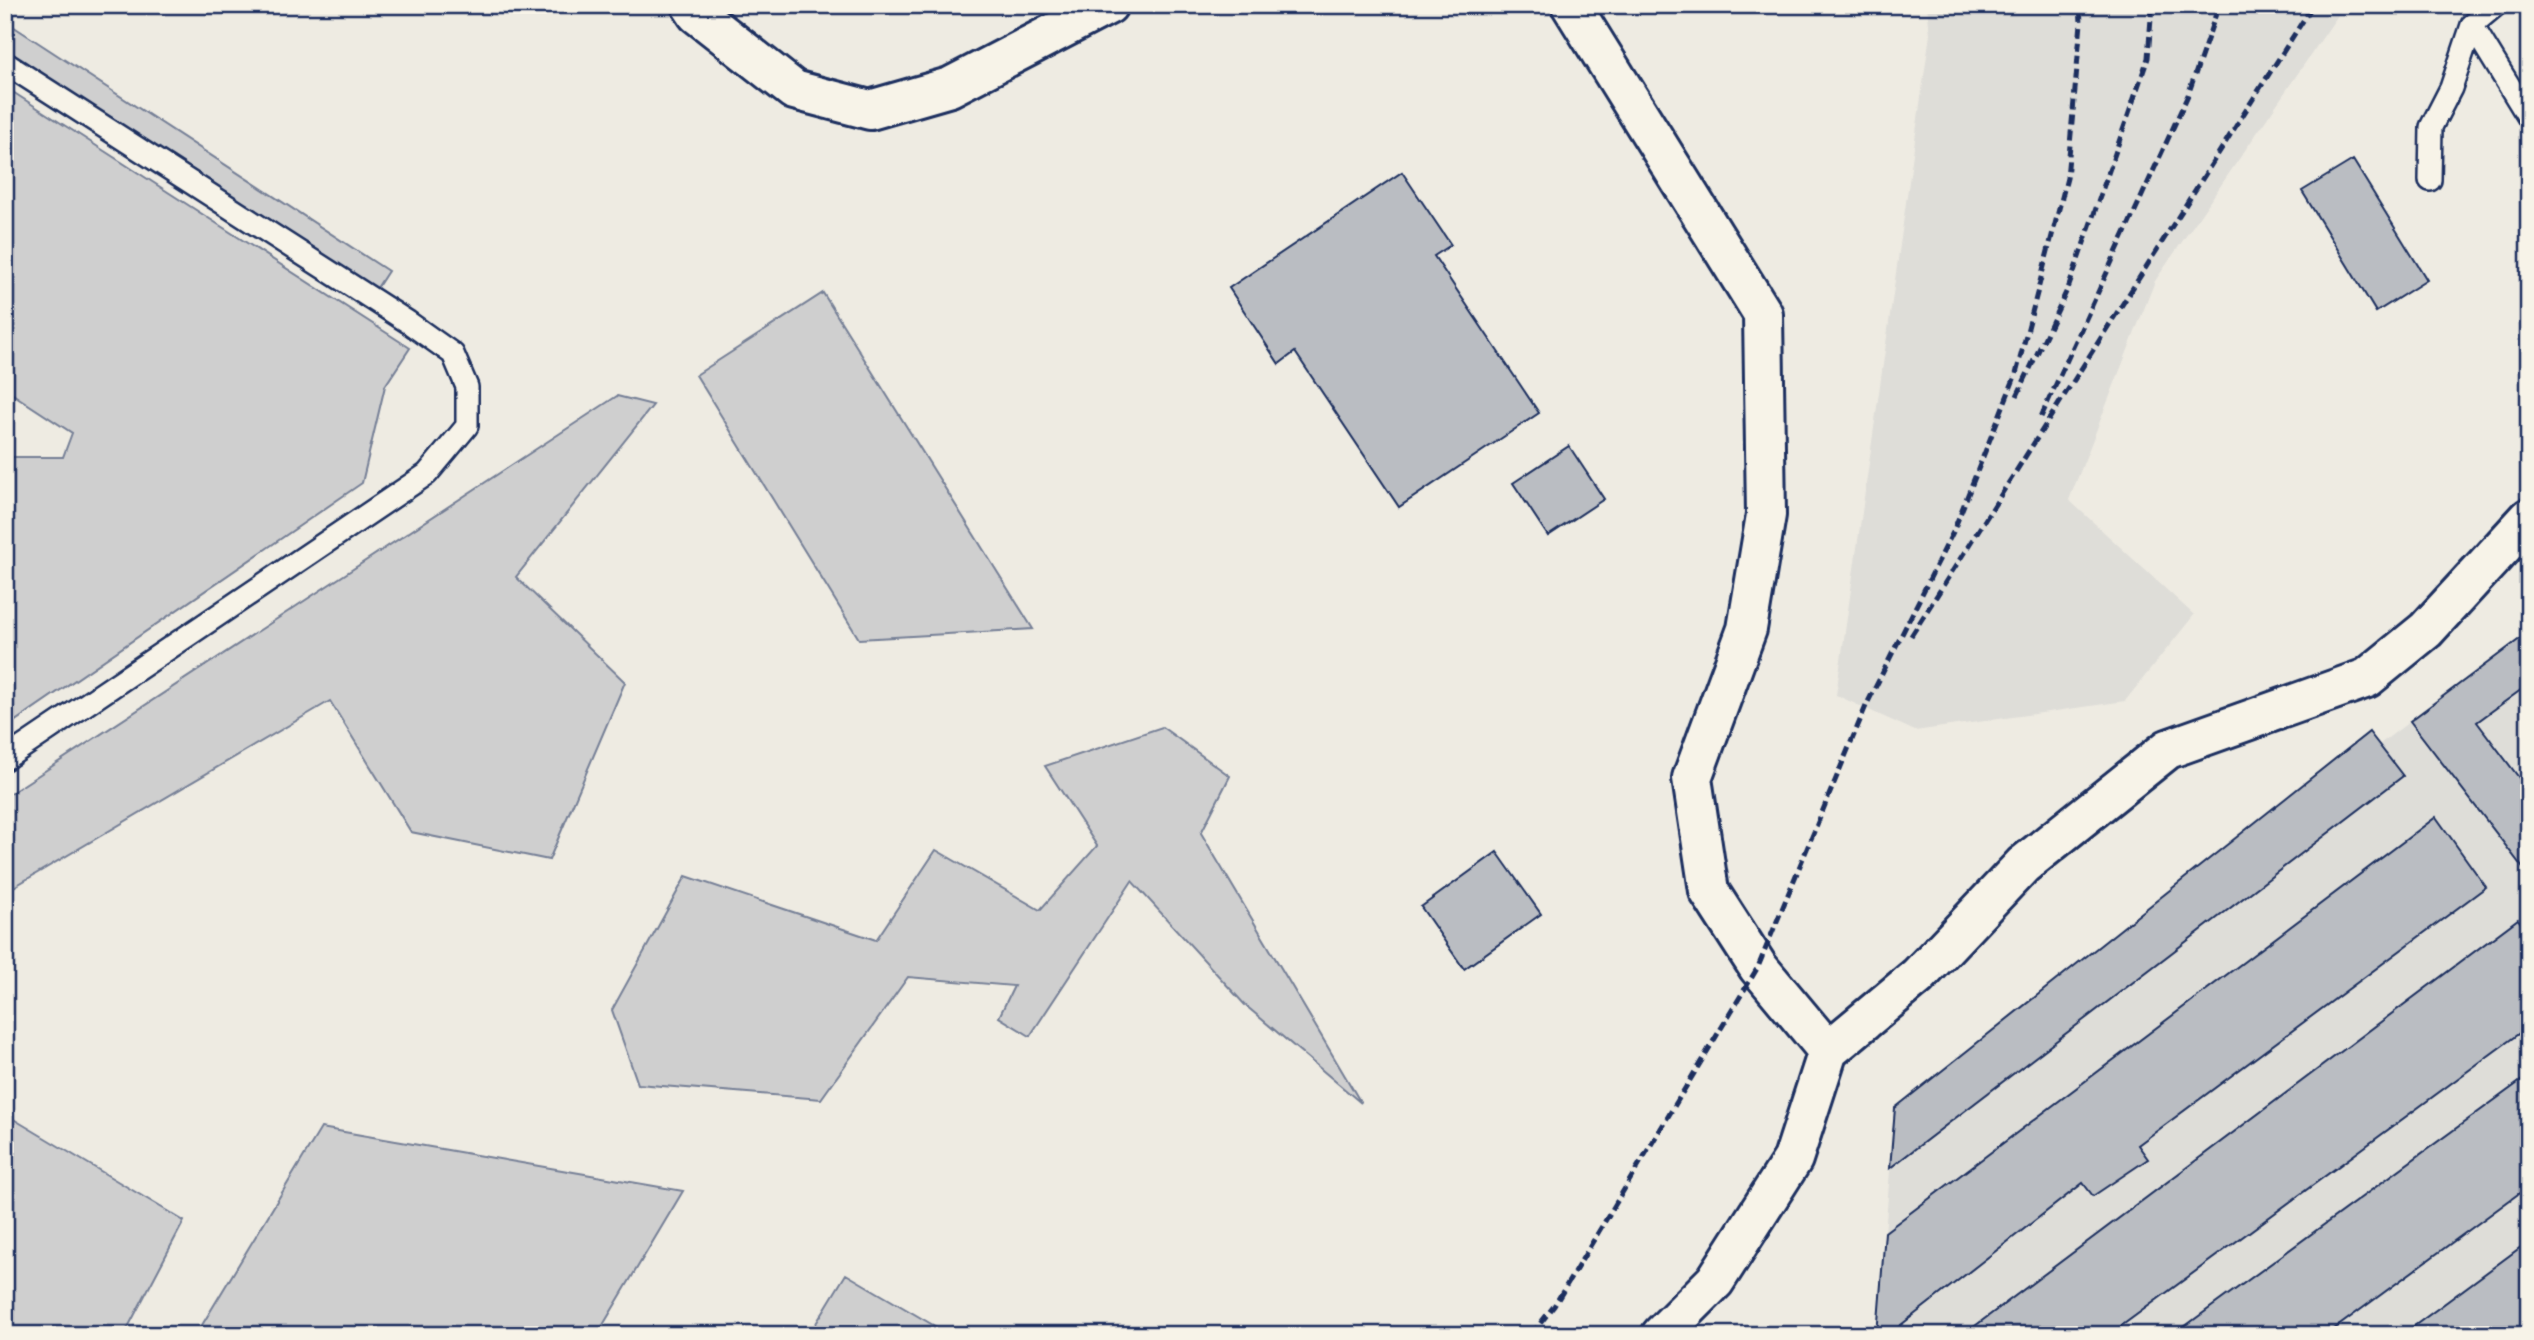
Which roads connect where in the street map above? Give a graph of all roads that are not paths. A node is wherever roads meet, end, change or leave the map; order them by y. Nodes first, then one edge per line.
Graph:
1 (691, 5) edge
2 (1108, 5) edge
3 (1571, 5) edge
4 (2496, 5) edge
5 (2472, 25) junction
6 (5, 63) edge
7 (2529, 118) edge
8 (2430, 180) dead end
9 (2529, 518) edge
10 (5, 759) edge
11 (1828, 1051) junction
12 (1661, 1335) edge

1 - 2 street
3 - 11 street
4 - 5 lane
5 - 7 lane
5 - 8 lane
6 - 10 lane
9 - 11 street
11 - 12 street

